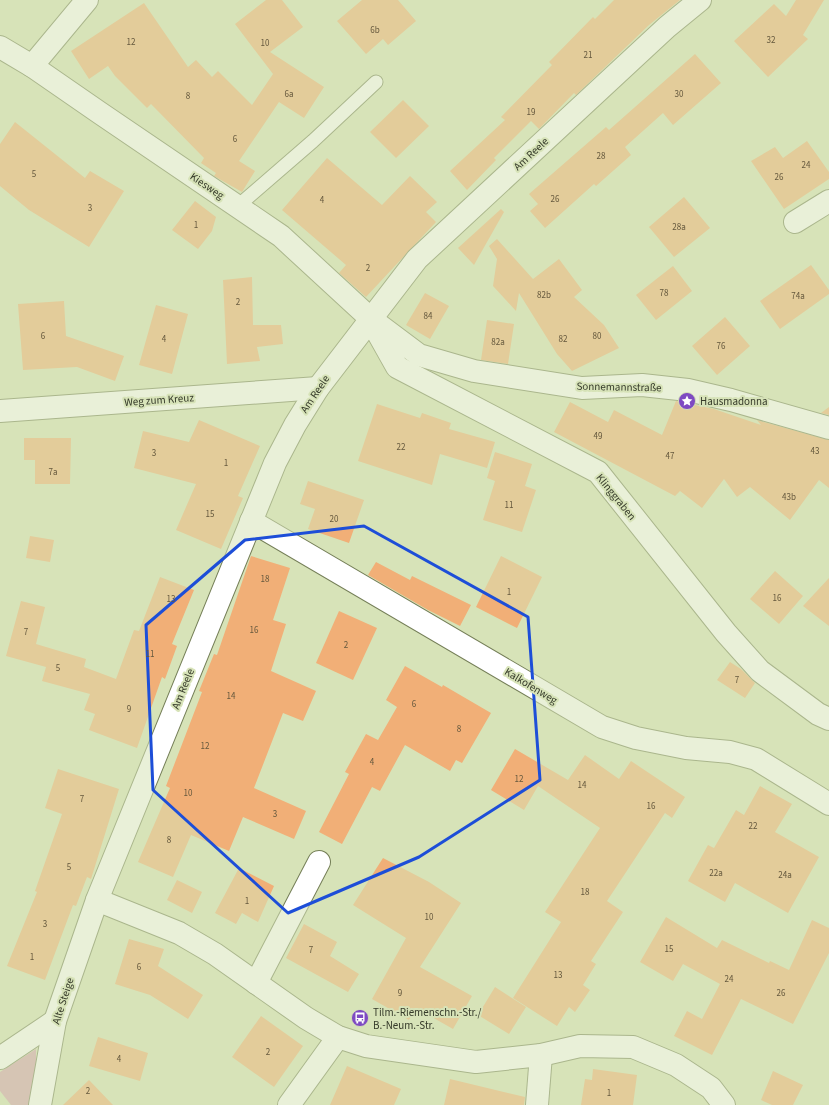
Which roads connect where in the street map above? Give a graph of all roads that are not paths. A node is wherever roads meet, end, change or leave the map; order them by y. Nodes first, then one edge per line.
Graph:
1 (87, 0) edge
2 (700, 0) edge
3 (0, 47) edge
4 (32, 66) junction
5 (376, 82) dead end
6 (829, 201) edge
7 (238, 206) junction
8 (795, 222) dead end
9 (371, 319) junction
10 (318, 388) junction
11 (0, 412) edge
12 (829, 428) edge
13 (251, 521) junction
14 (829, 719) edge
15 (829, 804) edge
16 (319, 862) dead end
17 (97, 900) junction
18 (256, 983) junction
19 (55, 1022) junction
20 (338, 1037) junction
21 (542, 1055) junction
22 (0, 1058) edge
23 (40, 1105) edge
24 (289, 1105) edge
25 (537, 1105) edge
26 (724, 1105) edge

1 - 4 street
2 - 9 street, Am Reele
3 - 4 street, Kiesweg
4 - 7 street, Kiesweg
5 - 7 lane
6 - 8 street
7 - 9 street, Kiesweg
9 - 10 street, Am Reele
9 - 12 street, Sonnemannstraße
9 - 14 street, Klinggraben
10 - 11 street, Weg zum Kreuz
10 - 13 street, Am Reele
13 - 15 street, Kalkofenweg
13 - 17 street, Am Reele
16 - 18 street
17 - 18 street
17 - 19 street, Alte Steige
18 - 20 street
19 - 22 street
19 - 23 street, Alte Steige
20 - 21 street
20 - 24 street
21 - 25 street
21 - 26 street

